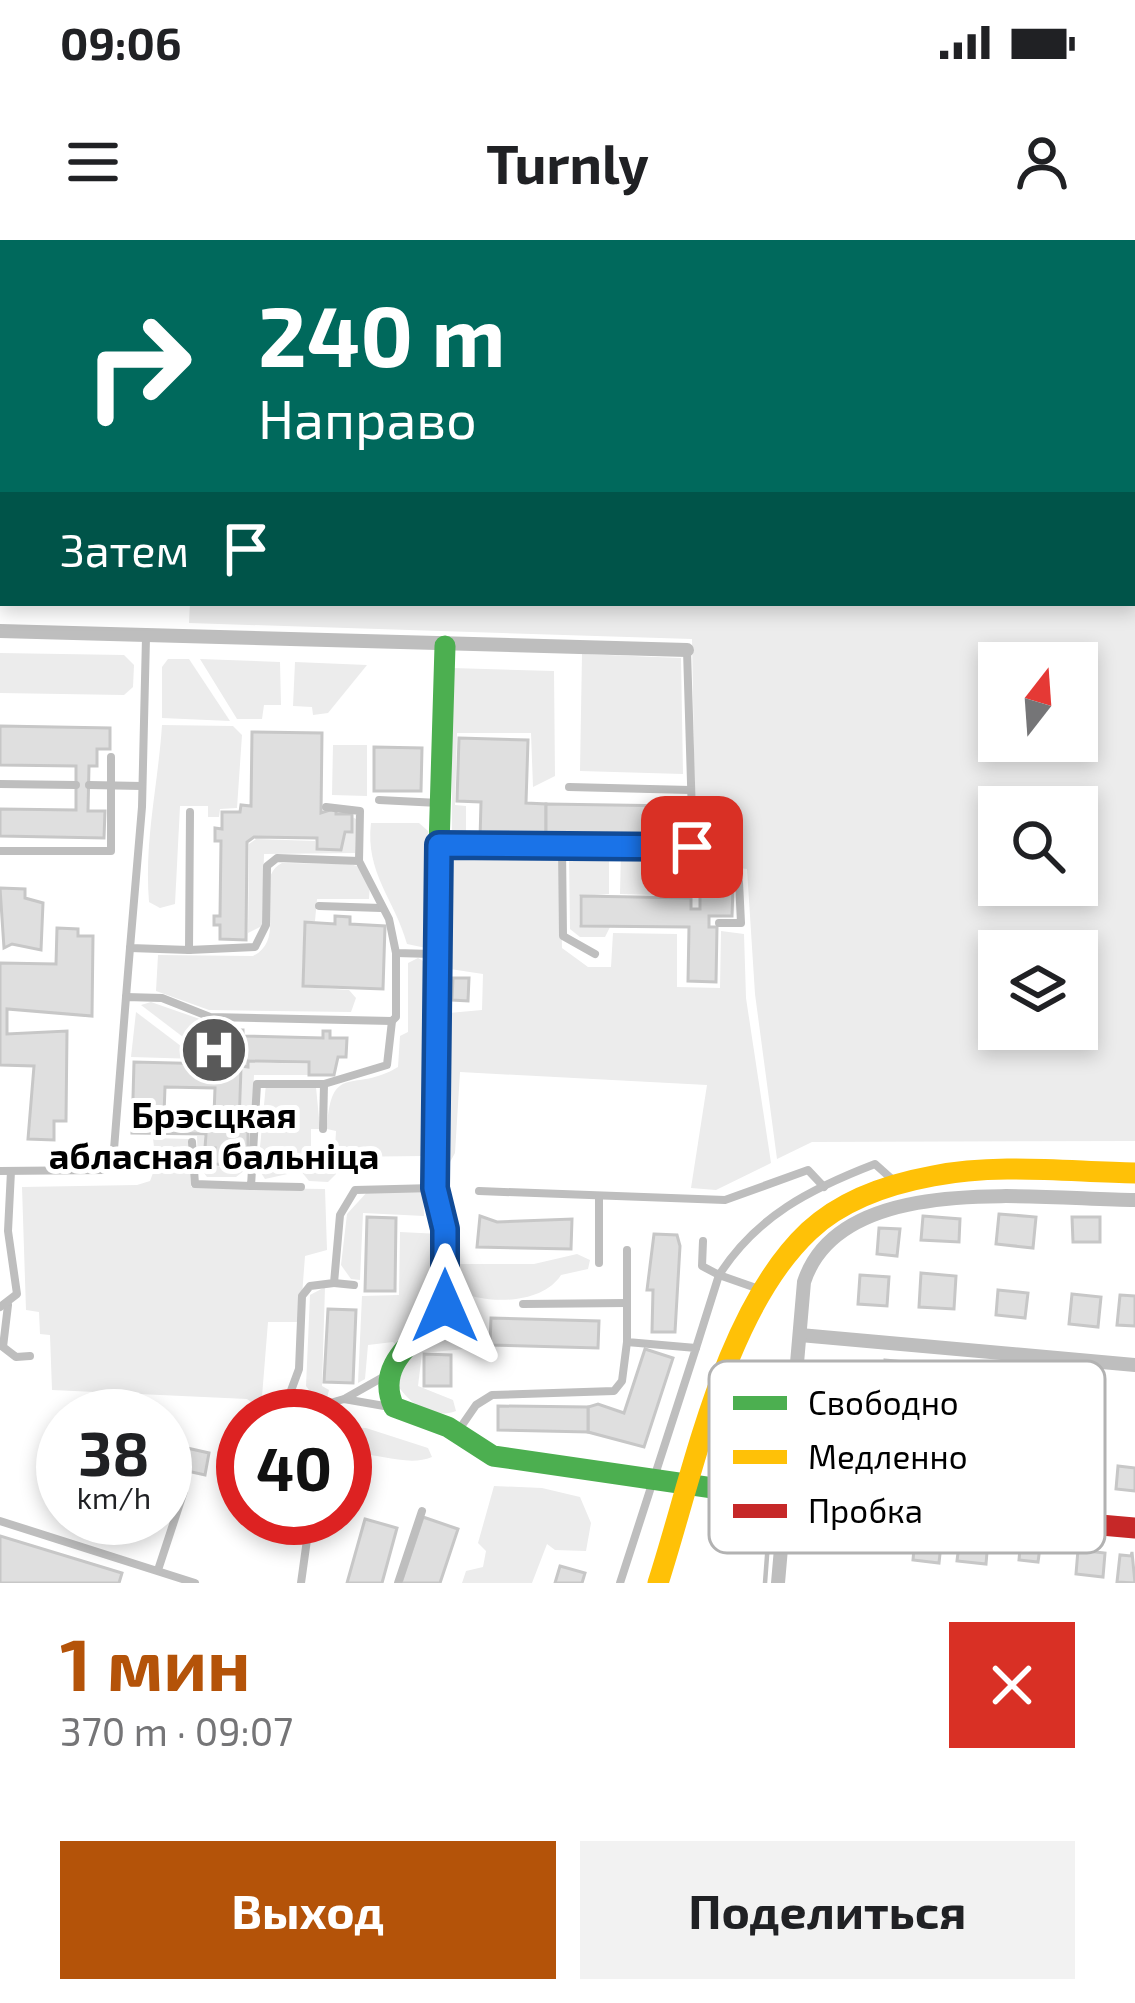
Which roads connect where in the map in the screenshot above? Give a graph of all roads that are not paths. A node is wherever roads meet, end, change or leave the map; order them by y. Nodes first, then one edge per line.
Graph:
1 (0, 631) edge
2 (146, 635) junction
3 (445, 646) junction
4 (687, 650) joint
5 (110, 757) dead end
6 (0, 784) edge
7 (76, 784) dead end
8 (89, 785) dead end
9 (110, 785) junction
10 (142, 786) junction
11 (569, 788) dead end
12 (690, 790) junction
13 (379, 800) dead end
14 (440, 802) junction
15 (326, 807) dead end
16 (190, 812) dead end
17 (439, 845) junction
18 (562, 847) junction
19 (692, 847) junction
20 (0, 851) edge
21 (359, 861) junction
22 (319, 906) dead end
23 (382, 908) junction
24 (719, 922) dead end
25 (130, 948) junction
26 (189, 950) junction
27 (396, 953) junction
28 (435, 954) junction
29 (595, 954) dead end
30 (126, 997) junction
31 (392, 1021) junction
32 (324, 1084) junction
33 (323, 1129) dead end
34 (192, 1142) dead end
35 (6, 1171) edge
36 (1135, 1173) edge
37 (896, 1184) junction
38 (250, 1186) junction
39 (301, 1186) dead end
40 (824, 1187) junction
41 (435, 1188) junction
42 (479, 1190) dead end
43 (599, 1197) junction
44 (1135, 1200) edge
45 (703, 1240) dead end
46 (627, 1250) dead end
47 (599, 1263) dead end
48 (719, 1275) junction
49 (334, 1283) junction
50 (354, 1285) dead end
51 (759, 1289) junction
52 (627, 1303) junction
53 (523, 1304) dead end
54 (4, 1306) edge
55 (800, 1335) junction
56 (627, 1342) junction
57 (696, 1348) junction
58 (30, 1356) dead end
59 (730, 1361) edge
60 (798, 1361) edge
61 (1090, 1361) edge
62 (1105, 1362) edge
63 (1135, 1365) edge
64 (388, 1374) junction
65 (288, 1389) edge
66 (362, 1389) edge
67 (372, 1403) edge
68 (394, 1407) junction
69 (709, 1425) edge
70 (457, 1432) junction
71 (652, 1480) junction
72 (688, 1488) junction
73 (709, 1490) edge
74 (422, 1510) dead end
75 (0, 1521) edge
76 (1105, 1525) edge
77 (1135, 1528) edge
78 (166, 1545) edge
79 (306, 1545) edge
80 (780, 1553) edge
81 (158, 1570) junction
82 (195, 1583) edge
83 (301, 1583) edge
84 (398, 1583) edge
85 (620, 1583) edge
86 (658, 1583) edge
87 (778, 1583) edge

1 - 2 street
2 - 3 street
2 - 10 lane
3 - 4 street
3 - 14 street
4 - 12 lane
5 - 9 lane
6 - 7 lane
8 - 9 lane
9 - 10 lane
9 - 20 lane
10 - 25 lane
11 - 12 lane
12 - 19 lane
13 - 14 lane
14 - 17 street
15 - 21 lane
16 - 26 lane
17 - 18 lane
17 - 28 street
18 - 19 lane
18 - 29 lane
19 - 24 lane
21 - 23 lane
21 - 26 lane
22 - 23 lane
23 - 27 lane
25 - 26 lane
25 - 30 lane
27 - 28 lane
27 - 31 lane
28 - 41 street
30 - 31 lane
30 - 35 lane
31 - 32 lane
32 - 33 lane
32 - 38 lane
34 - 38 lane
35 - 54 lane
36 - 37 street
37 - 40 lane
37 - 51 street
38 - 39 lane
40 - 43 lane
40 - 48 lane
41 - 49 lane
41 - 64 street
42 - 43 lane
43 - 47 lane
44 - 55 street
45 - 48 lane
46 - 52 lane
48 - 51 lane
48 - 57 lane
49 - 50 lane
49 - 65 lane
51 - 59 street
52 - 53 lane
52 - 56 lane
54 - 58 lane
55 - 60 street
55 - 61 street
56 - 57 lane
56 - 70 lane
57 - 71 lane
62 - 63 street
64 - 66 lane
64 - 68 street
67 - 68 lane
68 - 70 street
69 - 72 street
70 - 71 street
71 - 72 street
71 - 85 lane
72 - 73 street
72 - 86 street
74 - 84 lane
75 - 81 lane
76 - 77 street
78 - 81 lane
79 - 83 lane
80 - 87 street
81 - 82 lane

